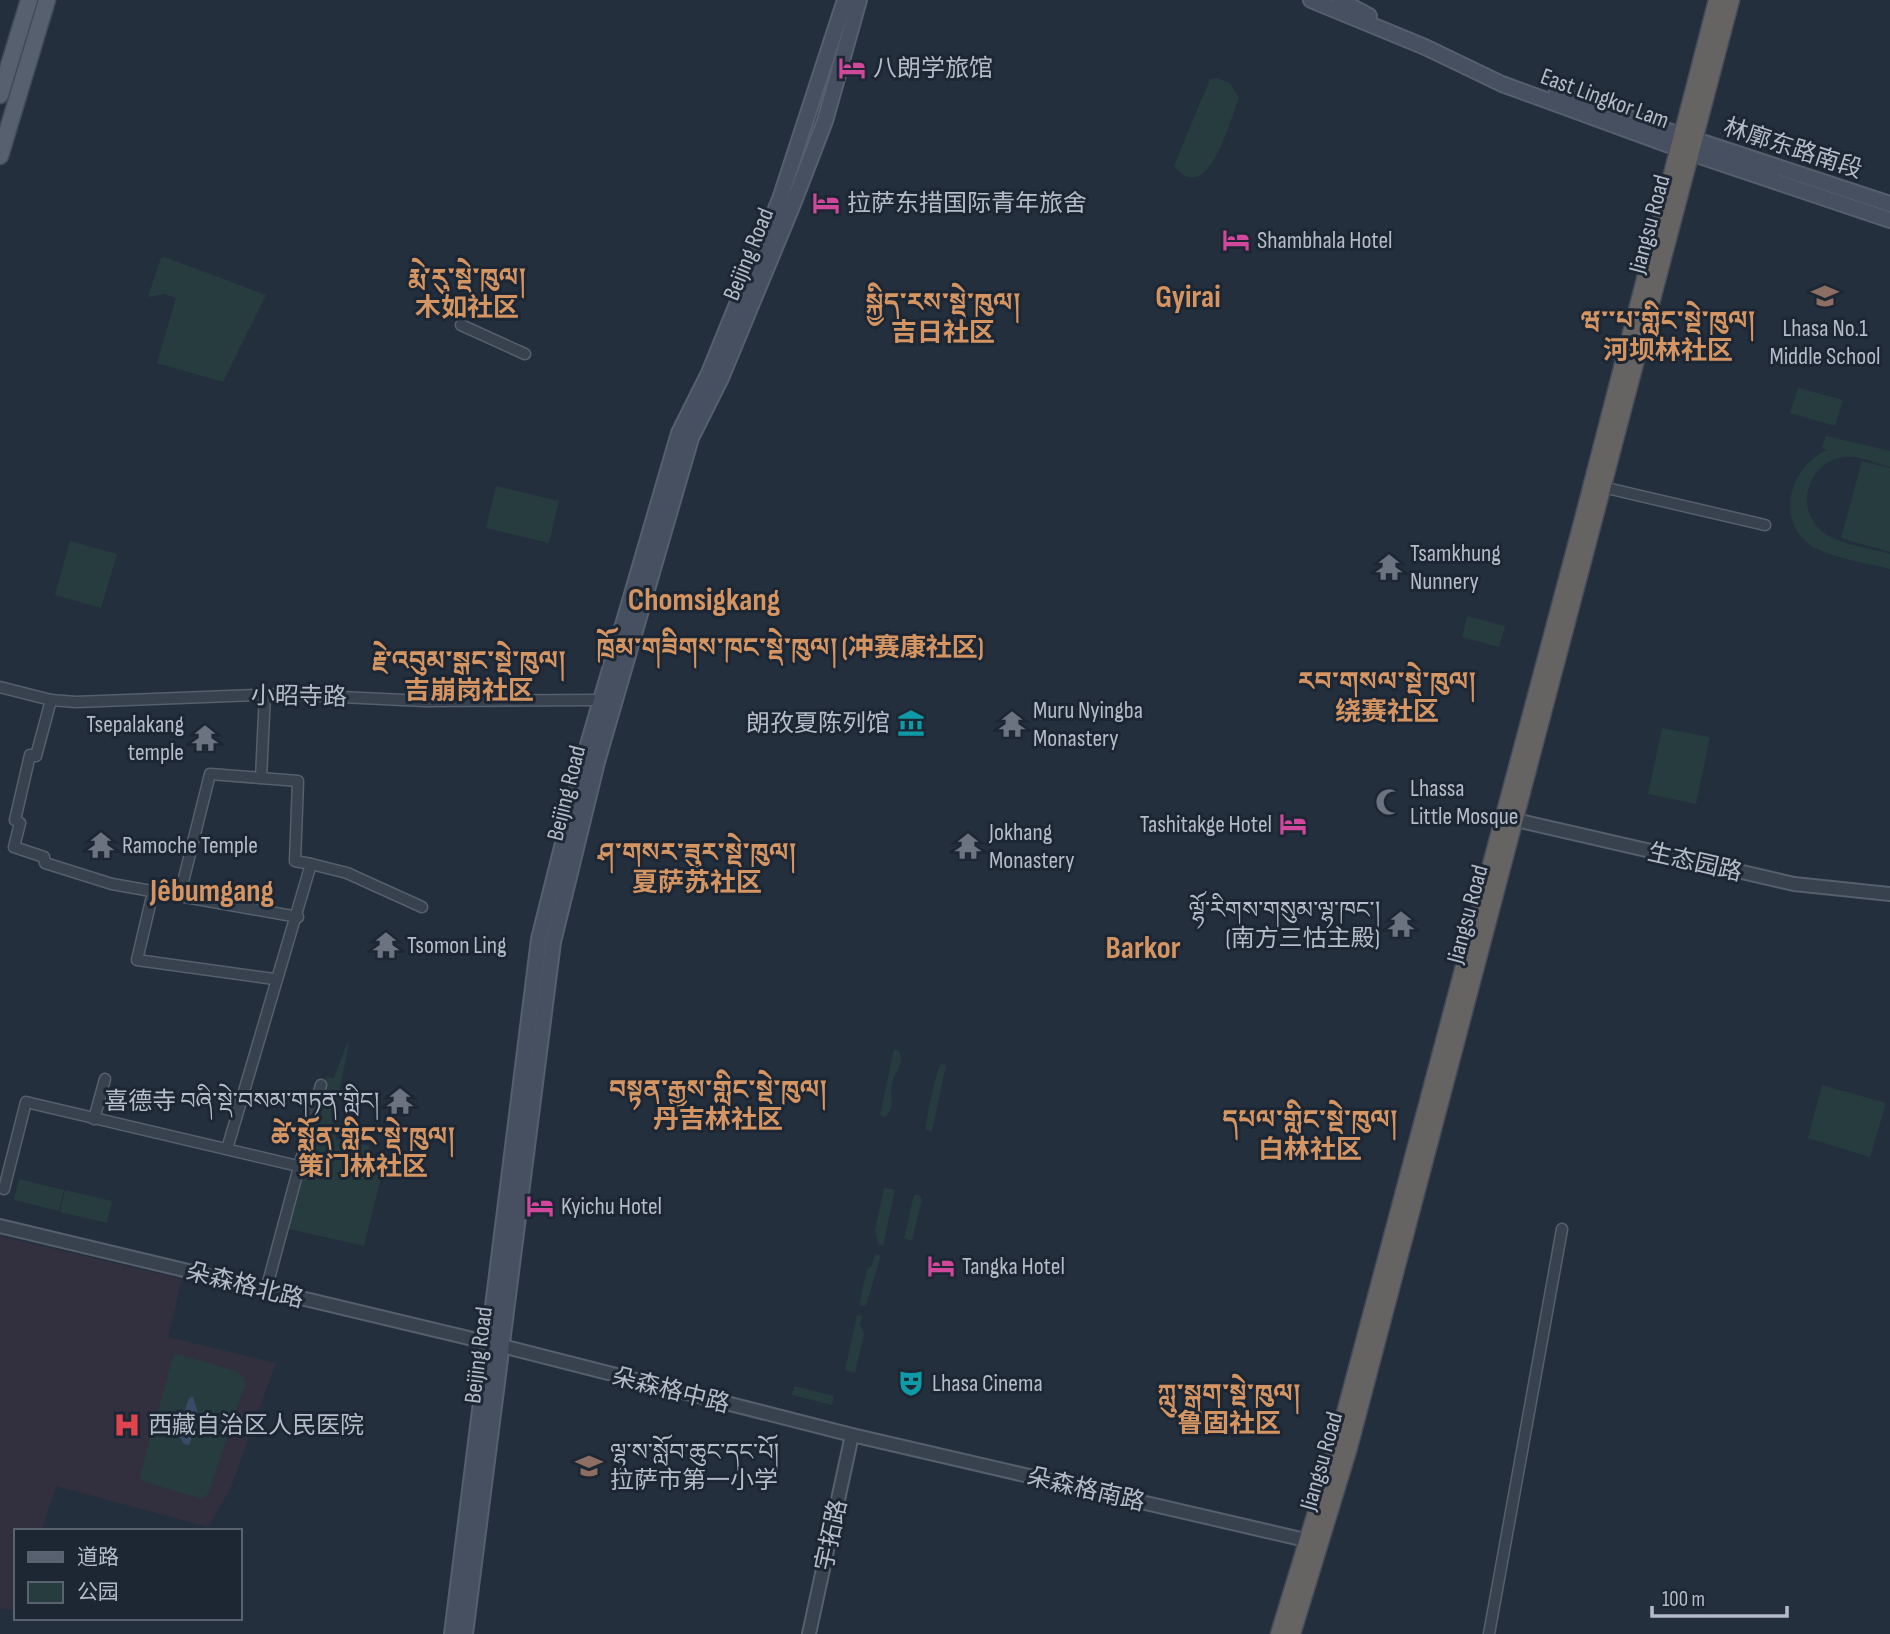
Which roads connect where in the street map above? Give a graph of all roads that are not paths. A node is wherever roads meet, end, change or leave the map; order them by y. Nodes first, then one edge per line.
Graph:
1 (29, 0) edge
2 (47, 0) edge
3 (845, 0) edge
4 (859, 0) edge
5 (1311, 0) edge
6 (1339, 0) edge
7 (1717, 0) edge
8 (1731, 0) edge
9 (0, 96) edge
10 (1686, 144) junction
11 (0, 156) edge
12 (1890, 204) edge
13 (1890, 220) edge
14 (461, 325) dead end
15 (524, 354) dead end
16 (1598, 486) junction
17 (1765, 525) dead end
18 (0, 687) edge
19 (265, 694) junction
20 (600, 700) junction
21 (51, 701) junction
22 (261, 778) junction
23 (1509, 819) junction
24 (311, 864) junction
25 (153, 892) junction
26 (180, 894) junction
27 (1890, 894) edge
28 (422, 907) dead end
29 (298, 916) junction
30 (274, 979) junction
31 (105, 1079) dead end
32 (321, 1085) dead end
33 (94, 1119) junction
34 (227, 1149) junction
35 (298, 1166) junction
36 (4, 1189) dead end
37 (0, 1226) edge
38 (1562, 1229) dead end
39 (266, 1290) junction
40 (496, 1345) junction
41 (852, 1435) junction
42 (1315, 1542) junction
43 (452, 1634) edge
44 (466, 1634) edge
45 (809, 1634) edge
46 (1279, 1634) edge
47 (1292, 1634) edge
48 (1489, 1634) edge

1 - 9 main road
2 - 11 main road
3 - 20 main road, Beijing Road
4 - 40 main road, Beijing Road
5 - 10 main road, East Lingkor Lam
6 - 10 main road, East Lingkor Lam
7 - 10 highway, Jiangsu Road
8 - 10 highway, Jiangsu Road
10 - 12 main road, 林廓东路南段
10 - 13 main road, East Lingkor Lam
10 - 16 highway, Jiangsu Road
14 - 15 street
16 - 17 street
16 - 23 highway, Jiangsu Road
18 - 21 street, 小昭寺路
19 - 20 street, 小昭寺路
19 - 21 street, 小昭寺路
19 - 22 street
20 - 40 main road, Beijing Road
21 - 25 street
22 - 24 street
22 - 26 street
23 - 27 street, 生态园路
23 - 42 highway, Jiangsu Road
24 - 28 street
24 - 29 street
25 - 26 street
25 - 30 street
26 - 29 street
29 - 30 street
30 - 34 street
31 - 33 street
32 - 35 street
33 - 34 street
33 - 36 street
34 - 35 street
35 - 39 street
37 - 39 street, 朵森格北路
38 - 48 street
39 - 40 street, 朵森格北路
40 - 41 street, 朵森格中路
40 - 43 main road, Beijing Road
40 - 44 main road, Beijing Road
41 - 42 street, 朵森格南路
41 - 45 street, 宇拓路
42 - 46 highway, Jiangsu Road
42 - 47 highway, Jiangsu Road

